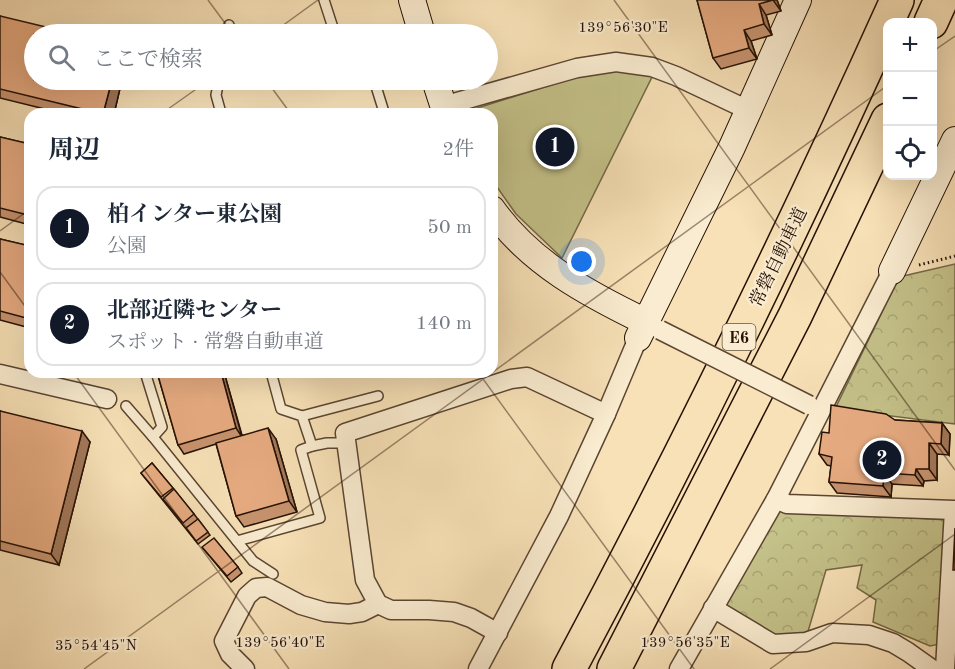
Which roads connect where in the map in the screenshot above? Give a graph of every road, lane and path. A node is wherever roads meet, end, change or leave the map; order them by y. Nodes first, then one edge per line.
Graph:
1 (324, 0) edge
2 (412, 0) edge
3 (798, 0) edge
4 (897, 0) edge
5 (941, 0) edge
6 (933, 18) edge
7 (332, 24) edge
8 (419, 24) edge
9 (217, 90) edge
10 (377, 90) edge
11 (438, 90) edge
12 (220, 108) edge
13 (383, 108) edge
14 (443, 108) edge
15 (450, 108) edge
16 (748, 110) junction
17 (885, 126) edge
18 (955, 140) edge
19 (498, 215) edge
20 (955, 256) edge
21 (892, 271) junction
22 (648, 330) junction
23 (0, 374) edge
24 (148, 378) edge
25 (273, 378) edge
26 (378, 396) dead end
27 (107, 399) dead end
28 (126, 406) dead end
29 (814, 407) junction
30 (606, 414) junction
31 (302, 416) junction
32 (153, 437) junction
33 (347, 443) junction
34 (312, 446) junction
35 (776, 499) junction
36 (237, 541) junction
37 (273, 574) dead end
38 (378, 604) junction
39 (713, 608) junction
40 (498, 633) junction
41 (238, 667) edge
42 (478, 669) edge
43 (569, 669) edge
44 (614, 669) edge
45 (679, 669) edge
46 (932, 669) edge
47 (945, 669) edge

1 - 7 lane
2 - 8 street
3 - 16 street
4 - 43 highway, 常磐自動車道 / E6
5 - 6 highway
9 - 12 lane
10 - 13 lane
11 - 14 street
15 - 16 street
16 - 22 street
17 - 44 highway, E6
18 - 21 street
19 - 22 street
20 - 21 path
21 - 29 street
22 - 29 street, bridge
22 - 30 street
23 - 27 street
24 - 32 lane
25 - 31 lane
26 - 31 lane
28 - 32 lane
29 - 35 street
30 - 33 street
30 - 40 street
31 - 34 lane
32 - 36 lane
33 - 34 lane
33 - 38 street
34 - 36 lane
35 - 39 street
35 - 47 street
36 - 37 lane
38 - 40 street
38 - 41 street
39 - 45 street
39 - 46 street
40 - 42 street

